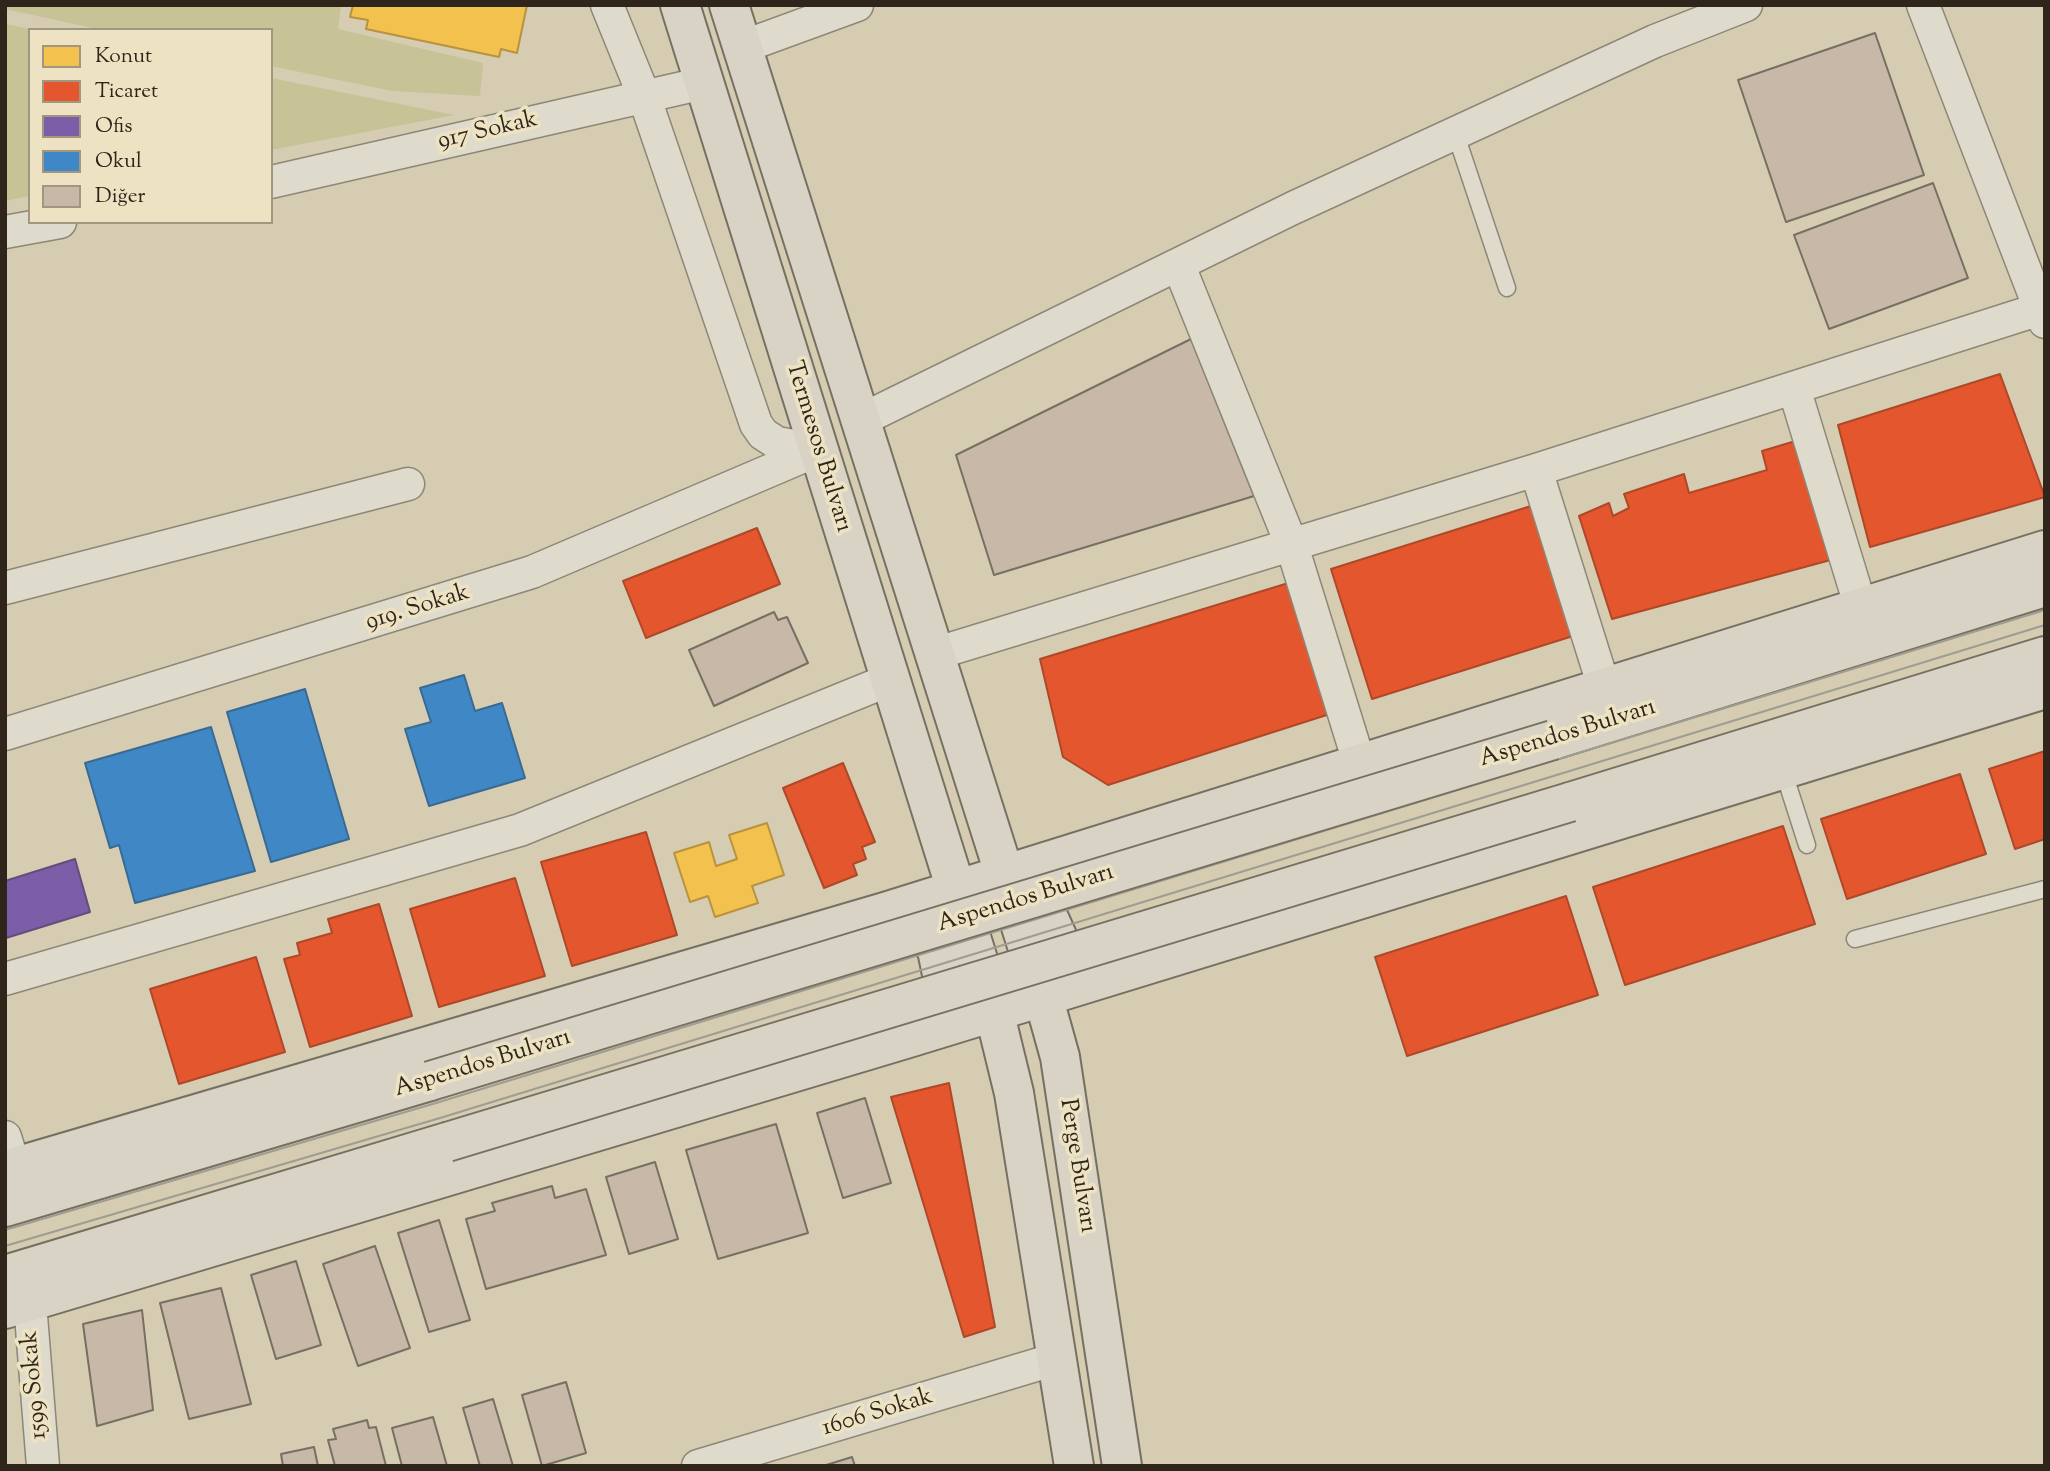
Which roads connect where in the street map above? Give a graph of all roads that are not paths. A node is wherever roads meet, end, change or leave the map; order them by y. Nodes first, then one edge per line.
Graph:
1 (607, 5) edge
2 (680, 5) edge
3 (729, 5) edge
4 (857, 5) edge
5 (1746, 5) edge
6 (1923, 5) edge
7 (742, 47) junction
8 (704, 83) junction
9 (644, 96) junction
10 (1456, 135) junction
11 (273, 182) edge
12 (49, 224) edge
13 (5, 232) edge
14 (1179, 266) junction
15 (1507, 288) dead end
16 (2042, 316) edge
17 (1794, 388) junction
18 (859, 421) junction
19 (818, 450) junction
20 (1536, 470) junction
21 (408, 484) dead end
22 (1292, 546) junction
23 (2045, 550) edge
24 (5, 587) edge
25 (2045, 587) edge
26 (1861, 608) junction
27 (934, 654) junction
28 (2045, 656) edge
29 (889, 680) junction
30 (1604, 687) junction
31 (2045, 689) edge
32 (5, 734) edge
33 (1359, 762) junction
34 (1783, 770) junction
35 (1807, 845) dead end
36 (1072, 851) junction
37 (1004, 873) junction
38 (955, 889) junction
39 (2045, 889) edge
40 (885, 912) junction
41 (1855, 939) dead end
42 (1121, 972) junction
43 (5, 979) edge
44 (1043, 996) junction
45 (994, 1011) junction
46 (912, 1037) junction
47 (8, 1158) edge
48 (5, 1207) edge
49 (5, 1275) edge
50 (18, 1306) edge
51 (1056, 1359) junction
52 (43, 1466) edge
53 (698, 1466) edge
54 (1074, 1466) edge
55 (1122, 1466) edge

1 - 9 street
2 - 8 main road, Termesos Bulvarı
3 - 7 main road, Termesos Bulvarı
4 - 7 street
5 - 10 street
6 - 16 street
7 - 18 main road, Termesos Bulvarı
8 - 9 street, 917 Sokak
8 - 19 main road, Termesos Bulvarı
9 - 11 street, 917 Sokak
9 - 19 street
10 - 14 street
10 - 15 lane
12 - 13 street
14 - 18 street
14 - 22 street
16 - 17 street
17 - 20 street
17 - 26 street
18 - 27 main road, Termesos Bulvarı
19 - 29 main road, Termesos Bulvarı
19 - 32 street, 919. Sokak
20 - 22 street
20 - 30 street
21 - 24 street
22 - 27 street
22 - 33 street
23 - 26 main road
25 - 48 main road, Aspendos Bulvarı, bridge
26 - 30 main road
27 - 37 main road, Termesos Bulvarı
28 - 49 main road, bridge
29 - 38 main road, Termesos Bulvarı
29 - 43 street
30 - 33 main road
31 - 34 main road
33 - 36 main road
34 - 35 lane
34 - 42 main road
36 - 37 main road
36 - 42 main road
37 - 38 main road
37 - 44 main road, Perge Bulvarı
38 - 40 main road
38 - 45 main road, Perge Bulvarı
39 - 41 lane
40 - 46 main road
40 - 47 main road
42 - 44 main road
44 - 45 main road
44 - 55 main road, Perge Bulvarı
45 - 46 main road
45 - 51 main road, Perge Bulvarı
46 - 50 main road
50 - 52 street, 1599 Sokak
51 - 53 street, 1606 Sokak
51 - 54 main road, Perge Bulvarı

